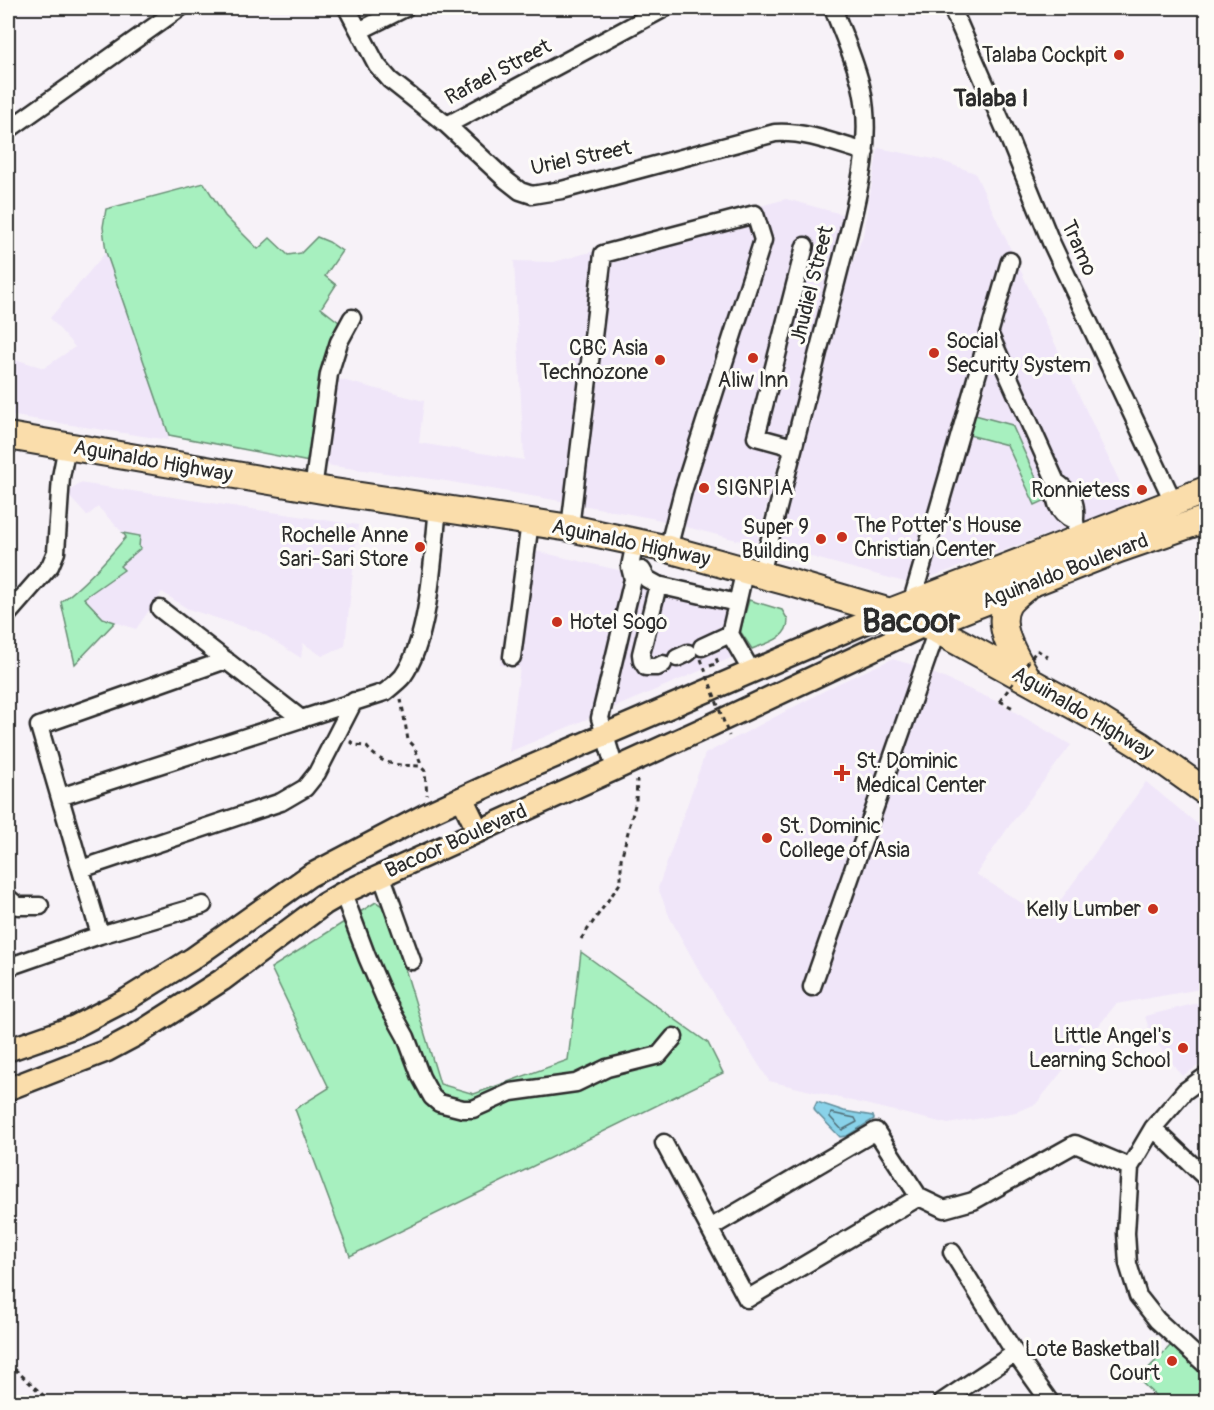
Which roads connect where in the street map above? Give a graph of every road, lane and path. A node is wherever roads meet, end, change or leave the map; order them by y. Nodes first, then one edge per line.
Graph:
1 (180, 8) edge
2 (347, 8) edge
3 (405, 8) edge
4 (665, 8) edge
5 (833, 8) edge
6 (952, 8) edge
7 (359, 31) junction
8 (447, 125) junction
9 (8, 130) edge
10 (865, 152) junction
11 (805, 246) dead end
12 (1010, 261) dead end
13 (352, 318) dead end
14 (989, 333) junction
15 (8, 436) edge
16 (67, 446) junction
17 (793, 447) junction
18 (313, 489) junction
19 (1206, 490) edge
20 (1174, 503) junction
21 (438, 507) junction
22 (1206, 519) edge
23 (530, 522) junction
24 (570, 528) junction
25 (1077, 530) junction
26 (650, 545) junction
27 (753, 572) junction
28 (637, 574) junction
29 (1029, 584) junction
30 (658, 585) junction
31 (737, 603) junction
32 (160, 609) dead end
33 (8, 614) edge
34 (916, 618) junction
35 (730, 634) junction
36 (686, 656) junction
37 (512, 657) dead end
38 (1048, 657) dead end
39 (226, 660) junction
40 (752, 672) junction
41 (1028, 679) junction
42 (394, 684) junction
43 (354, 701) junction
44 (1013, 708) dead end
45 (300, 718) junction
46 (605, 735) junction
47 (337, 736) junction
48 (729, 736) dead end
49 (622, 765) junction
50 (425, 771) junction
51 (1206, 792) edge
52 (60, 797) junction
53 (462, 798) junction
54 (433, 811) junction
55 (478, 831) junction
56 (81, 869) junction
57 (381, 874) junction
58 (343, 892) junction
59 (8, 898) edge
60 (203, 905) dead end
61 (40, 906) dead end
62 (100, 934) junction
63 (581, 939) dead end
64 (412, 961) dead end
65 (8, 967) edge
66 (813, 987) dead end
67 (674, 1036) dead end
68 (8, 1050) edge
69 (1206, 1076) edge
70 (8, 1089) edge
71 (1153, 1128) junction
72 (664, 1143) dead end
73 (1130, 1167) junction
74 (1206, 1178) edge
75 (919, 1197) junction
76 (710, 1228) junction
77 (952, 1252) dead end
78 (1015, 1353) junction
79 (8, 1363) edge
80 (1206, 1365) edge
81 (43, 1402) edge
82 (942, 1402) edge
83 (1050, 1402) edge

1 - 9 street
2 - 7 street, Uriel Street
3 - 7 street
4 - 8 street, Rafael Street
5 - 10 street, Jhudiel Street
6 - 20 street, Tramo
7 - 8 street, Uriel Street
8 - 10 street, Uriel Street
10 - 17 street, Jhudiel Street
11 - 17 street
12 - 14 street
13 - 18 street
14 - 25 street
14 - 34 street
15 - 16 highway, Aguinaldo Highway
16 - 18 highway, Aguinaldo Highway
16 - 33 street
17 - 27 street, Jhudiel Street
18 - 21 highway, Aguinaldo Highway
19 - 20 highway, Aguinaldo Boulevard
20 - 25 highway, Aguinaldo Boulevard
21 - 23 highway, Aguinaldo Highway
21 - 42 street
22 - 29 highway, Aguinaldo Boulevard
23 - 24 highway, Aguinaldo Highway
23 - 37 street
24 - 26 highway, Aguinaldo Highway
24 - 26 street
25 - 34 highway, Aguinaldo Boulevard
26 - 27 highway, Aguinaldo Highway
26 - 28 street
27 - 31 street, Jhudiel Street
27 - 34 highway, Aguinaldo Highway
28 - 30 street
28 - 46 street
29 - 34 highway, Aguinaldo Boulevard
29 - 41 highway
30 - 31 street
30 - 36 street
31 - 35 street, Jhudiel Street
32 - 39 street
34 - 40 main road, Bacoor Boulevard
34 - 41 highway, Aguinaldo Highway
34 - 49 main road, Bacoor Boulevard
34 - 66 street
35 - 36 street
35 - 40 street
36 - 48 path, bridge
38 - 44 path, bridge
39 - 45 street
39 - 52 street
40 - 46 main road, Bacoor Boulevard
41 - 51 highway, Aguinaldo Highway
42 - 43 street
42 - 50 path
43 - 45 street
43 - 47 street
45 - 52 street
46 - 49 street
46 - 53 main road, Bacoor Boulevard
47 - 50 path
47 - 56 street
49 - 55 main road, Bacoor Boulevard
49 - 63 path
50 - 54 path
52 - 56 street
53 - 54 main road, Bacoor Boulevard
53 - 55 main road
54 - 68 main road, Bacoor Boulevard
55 - 57 main road, Bacoor Boulevard
56 - 62 street
57 - 58 main road, Bacoor Boulevard
57 - 64 street
58 - 67 street
58 - 70 main road, Bacoor Boulevard
59 - 61 street
60 - 62 street
62 - 65 street
69 - 71 street
71 - 73 street
71 - 74 street
72 - 76 street
73 - 75 street
73 - 80 street
75 - 76 street
75 - 76 street
77 - 78 street
78 - 82 street
78 - 83 street
79 - 81 path

